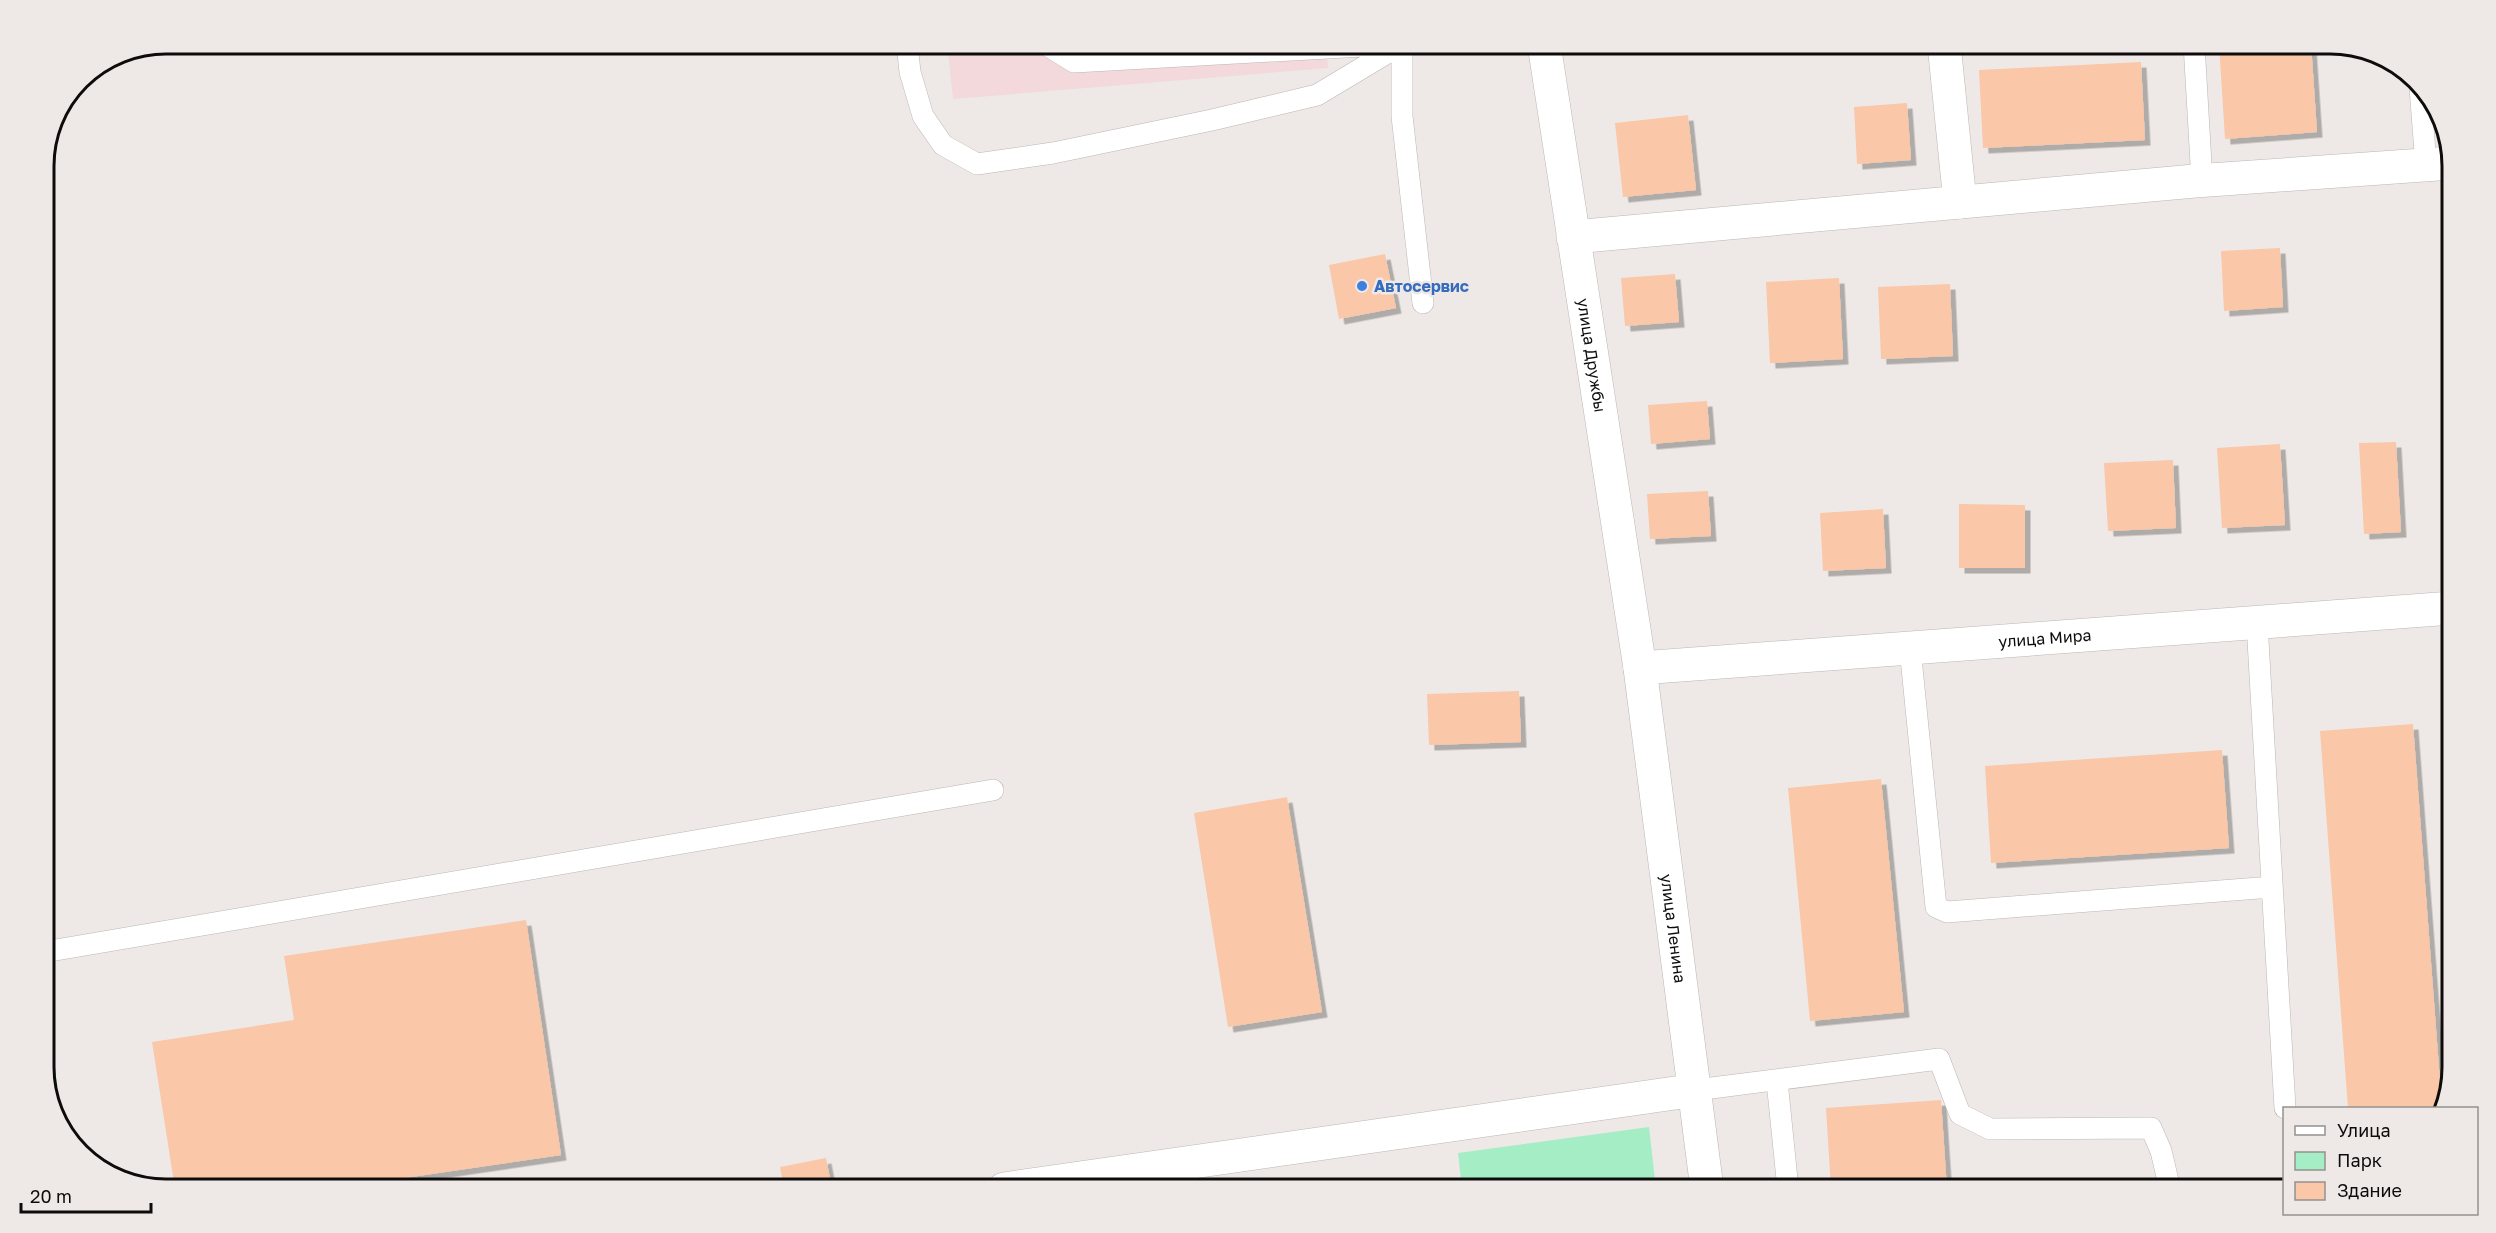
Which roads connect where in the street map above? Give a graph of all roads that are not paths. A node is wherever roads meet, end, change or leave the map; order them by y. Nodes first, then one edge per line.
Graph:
1 (908, 54) edge
2 (1061, 54) edge
3 (1220, 54) edge
4 (1385, 54) edge
5 (1402, 54) edge
6 (1546, 54) edge
7 (1945, 54) edge
8 (2195, 54) edge
9 (2425, 107) edge
10 (2439, 164) edge
11 (2202, 181) junction
12 (1960, 202) junction
13 (1573, 237) junction
14 (1423, 303) dead end
15 (2442, 609) edge
16 (2257, 623) junction
17 (1910, 648) junction
18 (1640, 668) junction
19 (993, 790) dead end
20 (2272, 887) junction
21 (54, 950) edge
22 (1777, 1081) junction
23 (1696, 1090) junction
24 (2285, 1107) edge
25 (1080, 1179) edge
26 (1706, 1179) edge
27 (1787, 1179) edge
28 (2168, 1179) edge

1 - 4 lane
2 - 3 lane
5 - 14 lane
6 - 13 street, улица Дружбы
7 - 12 street
8 - 11 lane
9 - 10 lane
10 - 11 street
11 - 12 street
12 - 13 street
13 - 18 street, улица Дружбы
15 - 16 street, улица Мира
16 - 17 street, улица Мира
16 - 20 lane
17 - 18 street, улица Мира
17 - 20 lane
18 - 23 street, улица Ленина
19 - 21 lane
20 - 24 lane
22 - 23 lane
22 - 27 lane
22 - 28 lane
23 - 25 street
23 - 26 street, улица Ленина

